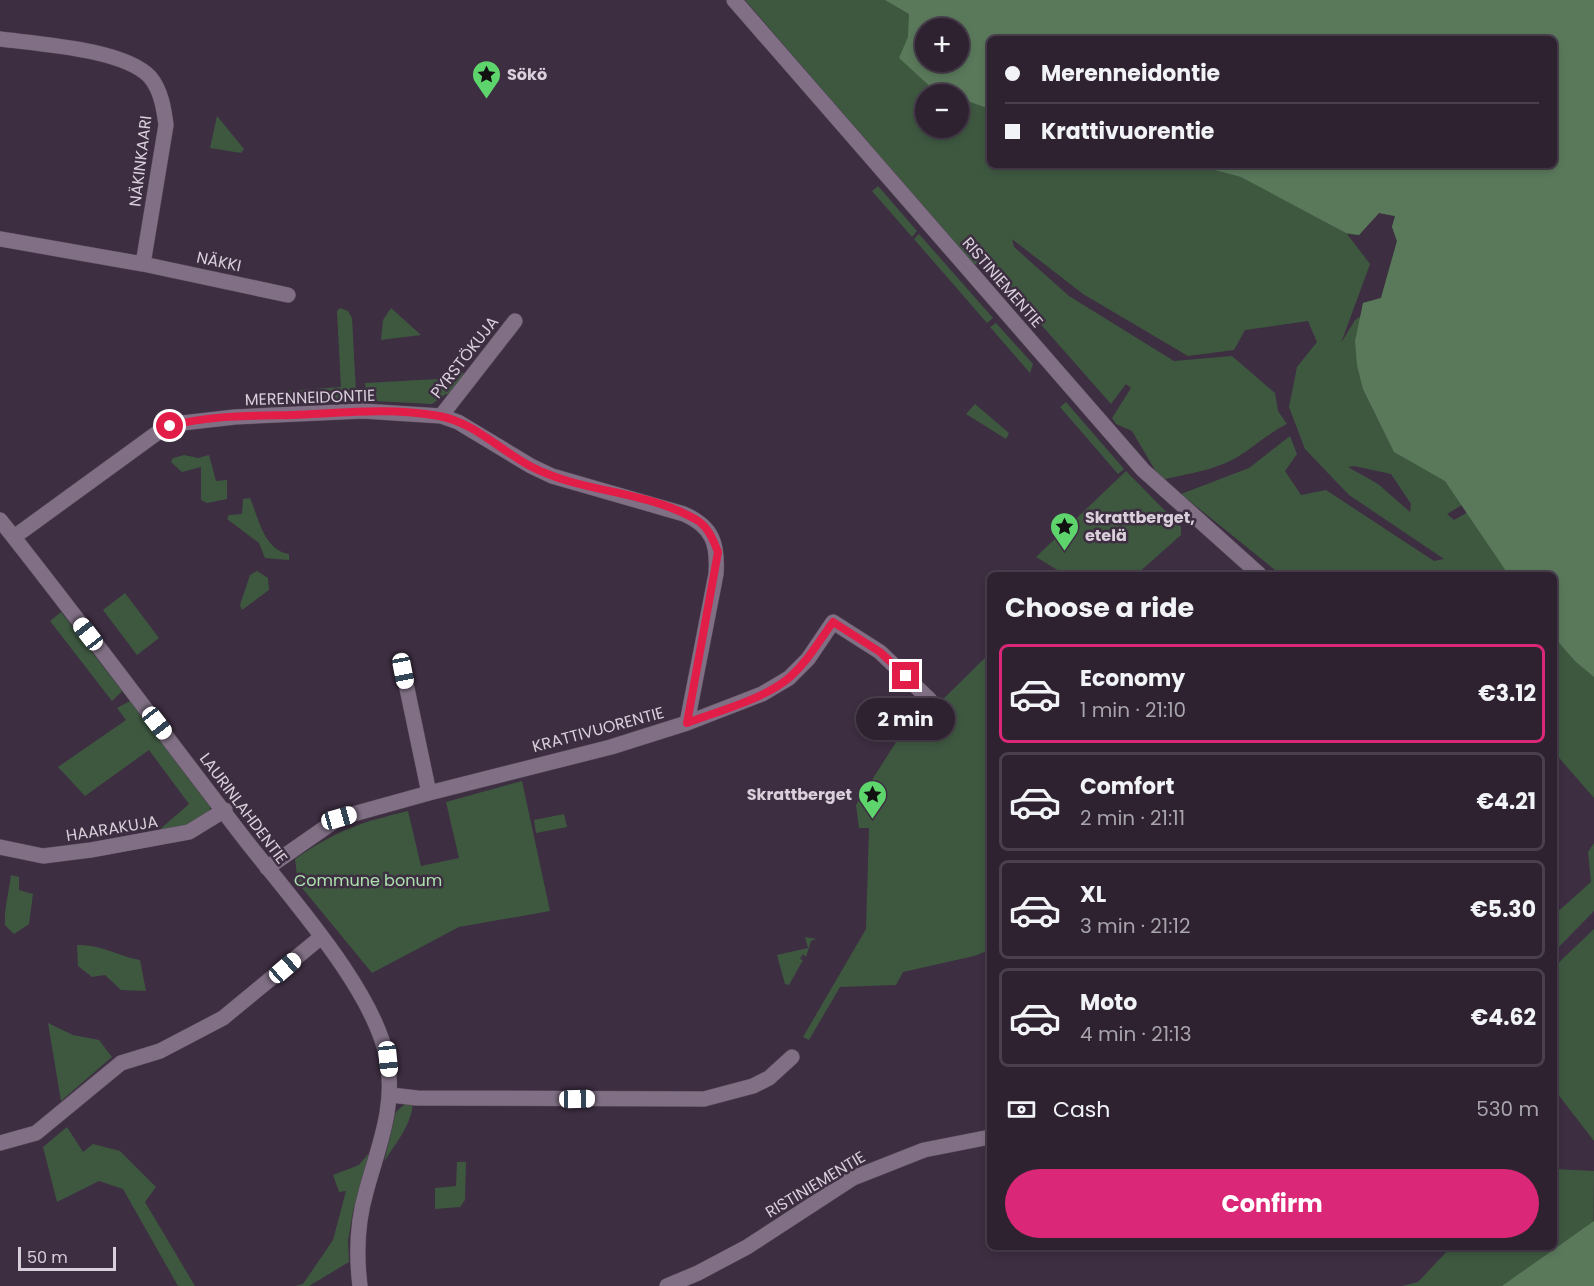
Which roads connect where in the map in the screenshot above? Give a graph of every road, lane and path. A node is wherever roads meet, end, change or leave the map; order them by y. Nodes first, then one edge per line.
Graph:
1 (734, 0) edge
2 (0, 39) edge
3 (0, 239) edge
4 (143, 264) junction
5 (288, 295) dead end
6 (515, 321) dead end
7 (441, 416) junction
8 (0, 520) edge
9 (14, 537) junction
10 (1257, 572) edge
11 (401, 660) dead end
12 (930, 700) dead end
13 (687, 723) junction
14 (429, 793) junction
15 (225, 810) junction
16 (0, 847) edge
17 (267, 868) junction
18 (320, 938) junction
19 (792, 1057) dead end
20 (390, 1095) junction
21 (987, 1138) edge
22 (0, 1143) edge
23 (360, 1286) edge
24 (667, 1286) edge

1 - 10 street, RISTINIEMENTIE
2 - 4 street, NÄKINKAARI
3 - 4 street
4 - 5 street, NÄKKI
6 - 7 street, PYRSTÖKUJA
7 - 9 street, MERENNEIDONTIE
7 - 13 street, MERENNEIDONTIE
8 - 9 street, LAURINLAHDENTIE
9 - 15 street, LAURINLAHDENTIE
11 - 14 street
12 - 13 street, KRATTIVUORENTIE
13 - 14 street, KRATTIVUORENTIE
14 - 17 street, KRATTIVUORENTIE
15 - 16 street, HAARAKUJA
15 - 17 street, LAURINLAHDENTIE
17 - 18 street, LAURINLAHDENTIE
18 - 20 street, LAURINLAHDENTIE
18 - 22 street
19 - 20 street
20 - 23 street, LAURINLAHDENTIE
21 - 24 street, RISTINIEMENTIE

